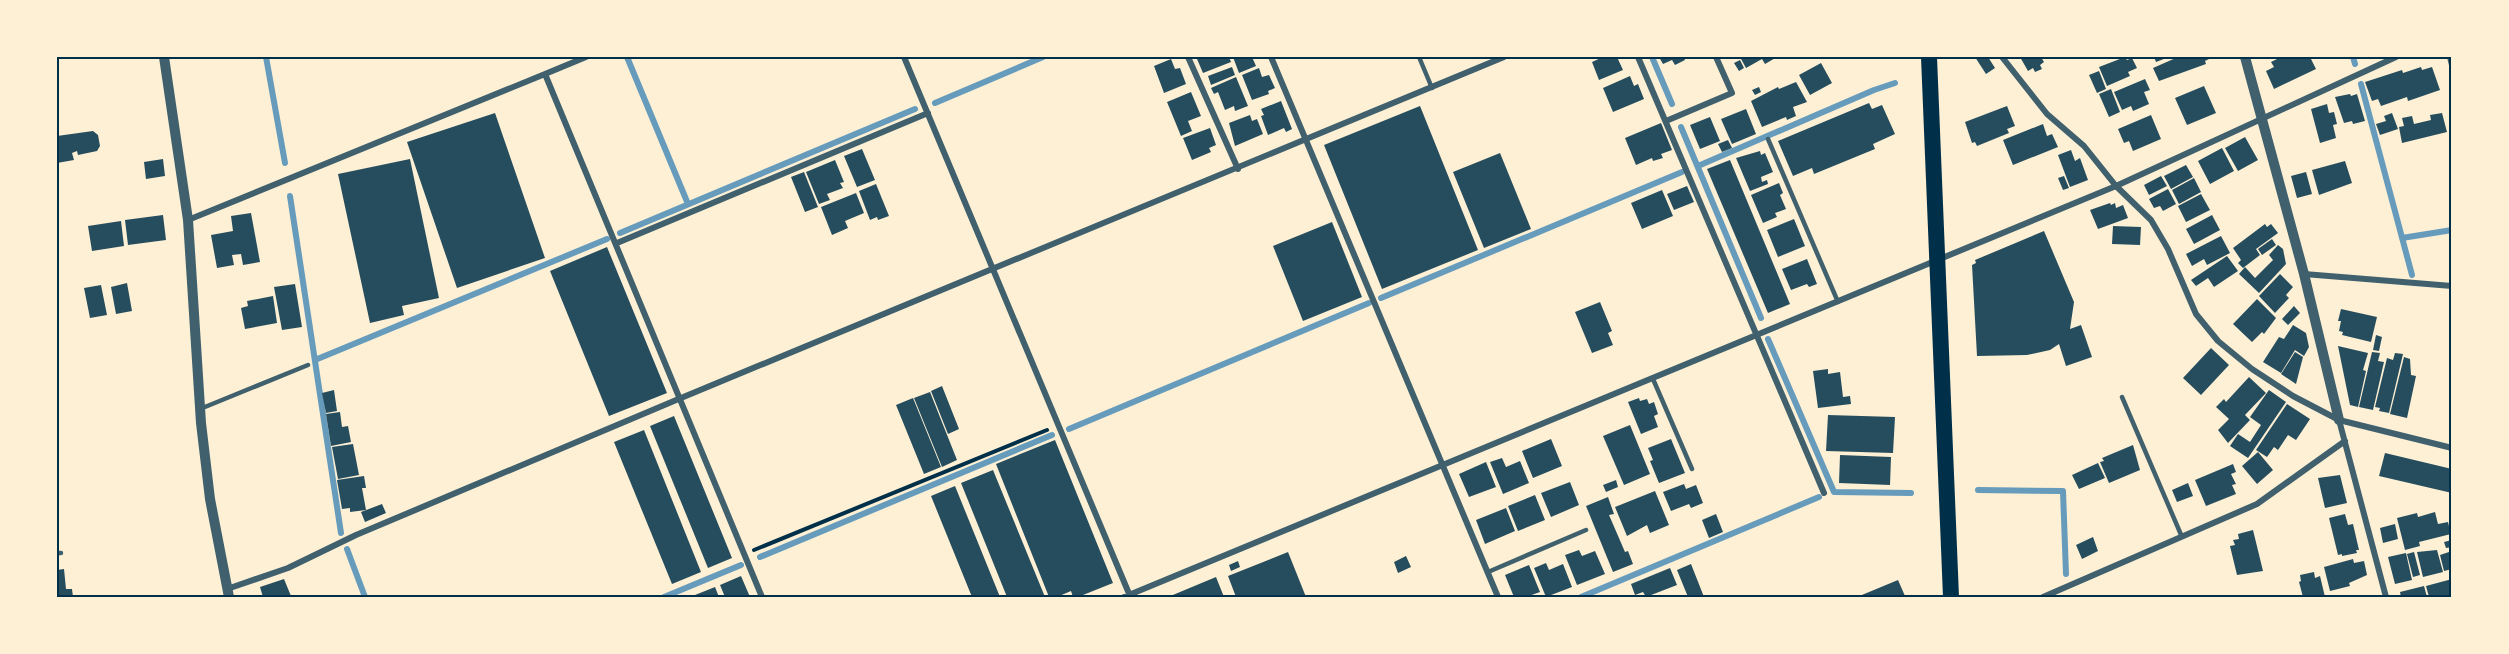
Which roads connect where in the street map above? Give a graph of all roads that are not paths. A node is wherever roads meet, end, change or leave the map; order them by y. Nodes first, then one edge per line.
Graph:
1 (164, 57) edge
2 (586, 57) edge
3 (904, 57) edge
4 (1188, 57) edge
5 (1271, 57) edge
6 (1419, 57) edge
7 (1504, 57) edge
8 (1638, 57) edge
9 (1716, 57) edge
10 (1929, 57) edge
11 (2002, 57) edge
12 (2245, 57) edge
13 (2396, 57) edge
14 (2450, 57) edge
15 (2452, 65) edge
16 (545, 74) junction
17 (1432, 88) junction
18 (928, 113) junction
19 (2261, 117) junction
20 (1665, 122) junction
21 (1768, 139) dead end
22 (1306, 141) junction
23 (1238, 169) junction
24 (2116, 186) junction
25 (188, 220) junction
26 (617, 243) junction
27 (1937, 260) junction
28 (993, 268) junction
29 (2304, 274) junction
30 (2452, 286) edge
31 (1839, 302) junction
32 (1757, 336) junction
33 (308, 365) dead end
34 (1653, 379) junction
35 (2122, 397) dead end
36 (681, 399) junction
37 (200, 409) junction
38 (2339, 420) junction
39 (2345, 441) junction
40 (2452, 448) edge
41 (1443, 465) junction
42 (1692, 469) dead end
43 (1824, 493) dead end
44 (1586, 530) dead end
45 (2182, 537) junction
46 (1488, 572) junction
47 (228, 593) edge
48 (1128, 596) edge
49 (762, 597) edge
50 (1498, 597) edge
51 (1951, 597) edge
52 (2043, 597) edge
53 (2386, 597) edge

1 - 25 street
2 - 16 street
3 - 18 street
4 - 23 street
5 - 22 street
6 - 17 lane
7 - 17 street
8 - 20 street
9 - 20 street
10 - 27 highway
11 - 24 street
12 - 19 street
13 - 19 street
14 - 15 street
16 - 25 street
16 - 26 street
17 - 22 street
18 - 26 street
18 - 28 street
19 - 24 street
19 - 29 street
20 - 32 street
21 - 31 lane
22 - 23 street
22 - 41 street
23 - 28 street
24 - 27 street
24 - 38 street
25 - 37 street
26 - 36 street
27 - 31 street
27 - 51 highway
28 - 36 street
28 - 48 street
29 - 30 street
29 - 38 street
31 - 32 street
32 - 34 street
32 - 43 street
33 - 37 lane
34 - 41 street
34 - 42 lane
35 - 45 lane
36 - 47 street
36 - 49 street
37 - 47 street
38 - 39 street
38 - 40 street
39 - 45 street
39 - 53 street
41 - 46 street
41 - 48 street
44 - 46 lane
45 - 52 street
46 - 50 street

